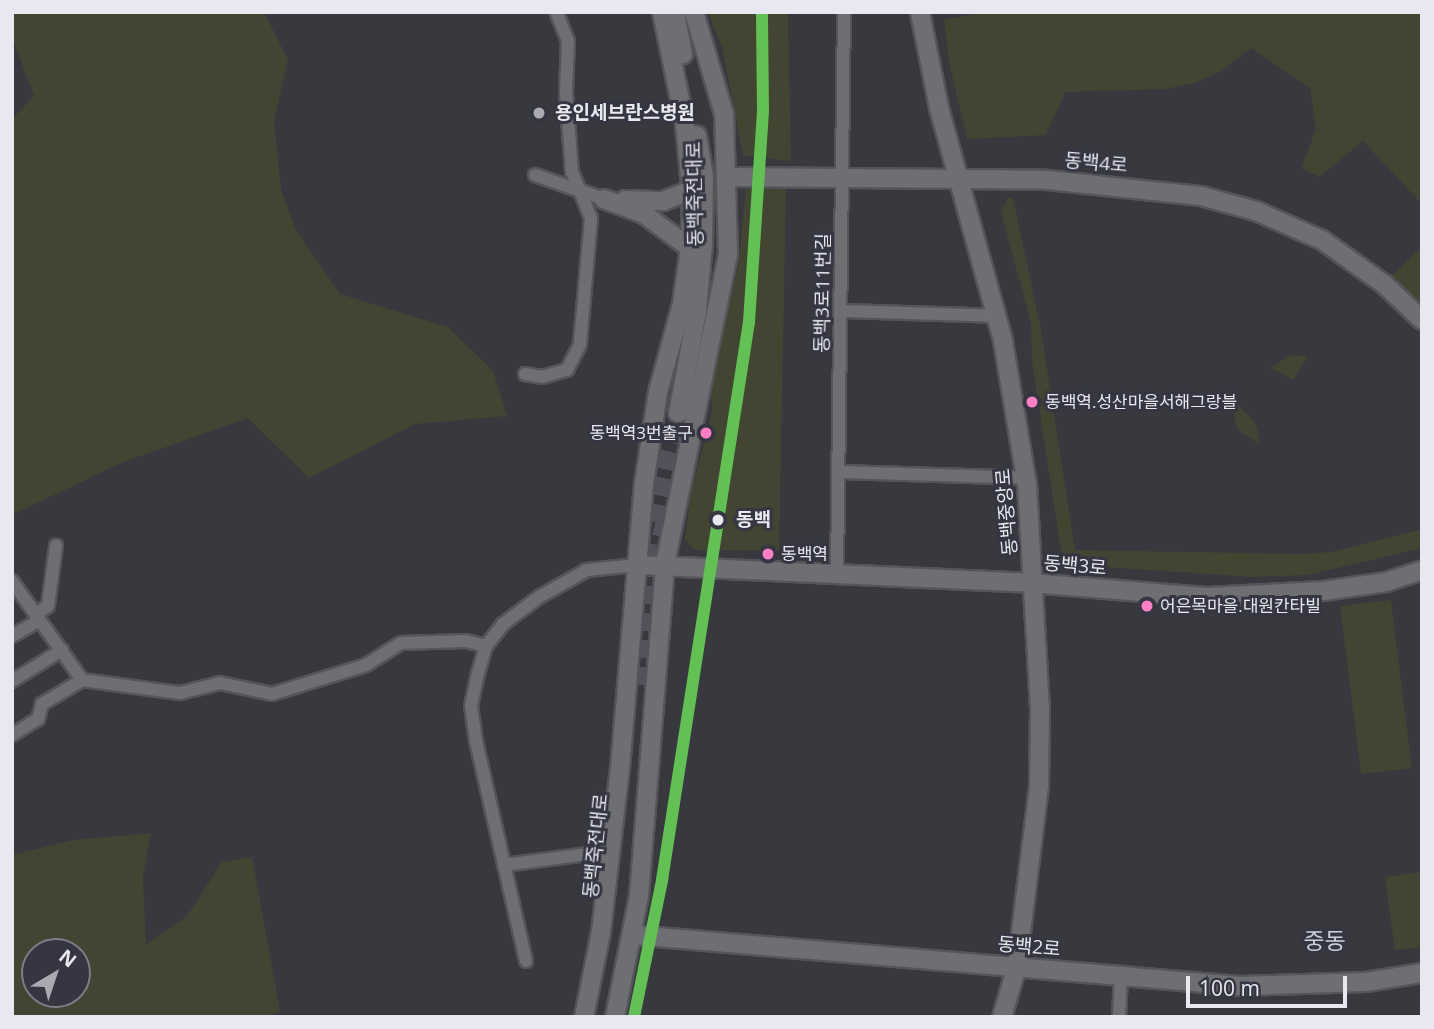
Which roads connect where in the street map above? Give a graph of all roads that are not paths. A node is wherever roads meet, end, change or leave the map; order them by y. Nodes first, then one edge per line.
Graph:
1 (556, 12) edge
2 (662, 12) edge
3 (675, 12) edge
4 (693, 12) edge
5 (844, 12) edge
6 (920, 12) edge
7 (535, 176) dead end
8 (729, 177) junction
9 (845, 178) junction
10 (961, 180) junction
11 (691, 190) junction
12 (583, 192) junction
13 (604, 198) junction
14 (690, 248) junction
15 (842, 311) junction
16 (997, 316) junction
17 (1422, 320) edge
18 (525, 374) dead end
19 (839, 472) junction
20 (1027, 478) junction
21 (644, 484) junction
22 (675, 497) junction
23 (56, 547) dead end
24 (666, 564) junction
25 (637, 565) junction
26 (1422, 570) edge
27 (837, 574) junction
28 (12, 581) edge
29 (1035, 583) junction
30 (38, 617) junction
31 (632, 630) junction
32 (12, 636) edge
33 (659, 640) junction
34 (485, 646) junction
35 (62, 650) junction
36 (82, 680) junction
37 (12, 681) edge
38 (12, 735) edge
39 (611, 851) junction
40 (504, 864) junction
41 (633, 935) junction
42 (526, 961) dead end
43 (1017, 967) junction
44 (1422, 973) edge
45 (1121, 976) junction
46 (587, 1017) edge
47 (604, 1017) edge
48 (615, 1017) edge
49 (1002, 1017) edge
50 (1119, 1017) edge

1 - 12 street
2 - 11 main road
3 - 4 main road, 동백죽전대로
4 - 8 main road
5 - 9 street, 동백3로11번길
6 - 10 main road, 동백중앙로
7 - 12 street
8 - 9 main road, 동백4로
8 - 22 main road
9 - 10 main road, 동백4로
9 - 15 street, 동백3로11번길
10 - 16 main road, 동백중앙로
10 - 17 main road, 동백4로
11 - 13 main road
11 - 14 main road
12 - 13 street
12 - 18 street
13 - 14 main road
14 - 21 main road
15 - 16 street
15 - 19 street, 동백3로11번길
16 - 20 main road, 동백중앙로
19 - 20 street
19 - 27 street, 동백3로11번길
20 - 29 main road, 동백중앙로
21 - 22 main road
21 - 25 main road
22 - 24 main road
23 - 30 street
24 - 25 main road, 동백3로
24 - 27 main road, 동백3로
24 - 33 main road
25 - 31 main road
25 - 34 street
26 - 29 main road, 동백3로
27 - 29 main road, 동백3로
28 - 30 street
29 - 43 main road, 동백중앙로
30 - 32 street
30 - 35 street
31 - 33 main road
31 - 39 main road
33 - 41 main road
34 - 36 street
34 - 40 street
35 - 36 street
35 - 37 street
36 - 38 street
39 - 40 street
39 - 46 main road
40 - 42 street
41 - 43 main road, 동백2로
41 - 48 main road
43 - 45 main road, 동백2로
43 - 49 main road, 동백중앙로
44 - 45 main road, 동백2로
45 - 50 street
46 - 47 main road, 동백죽전대로

